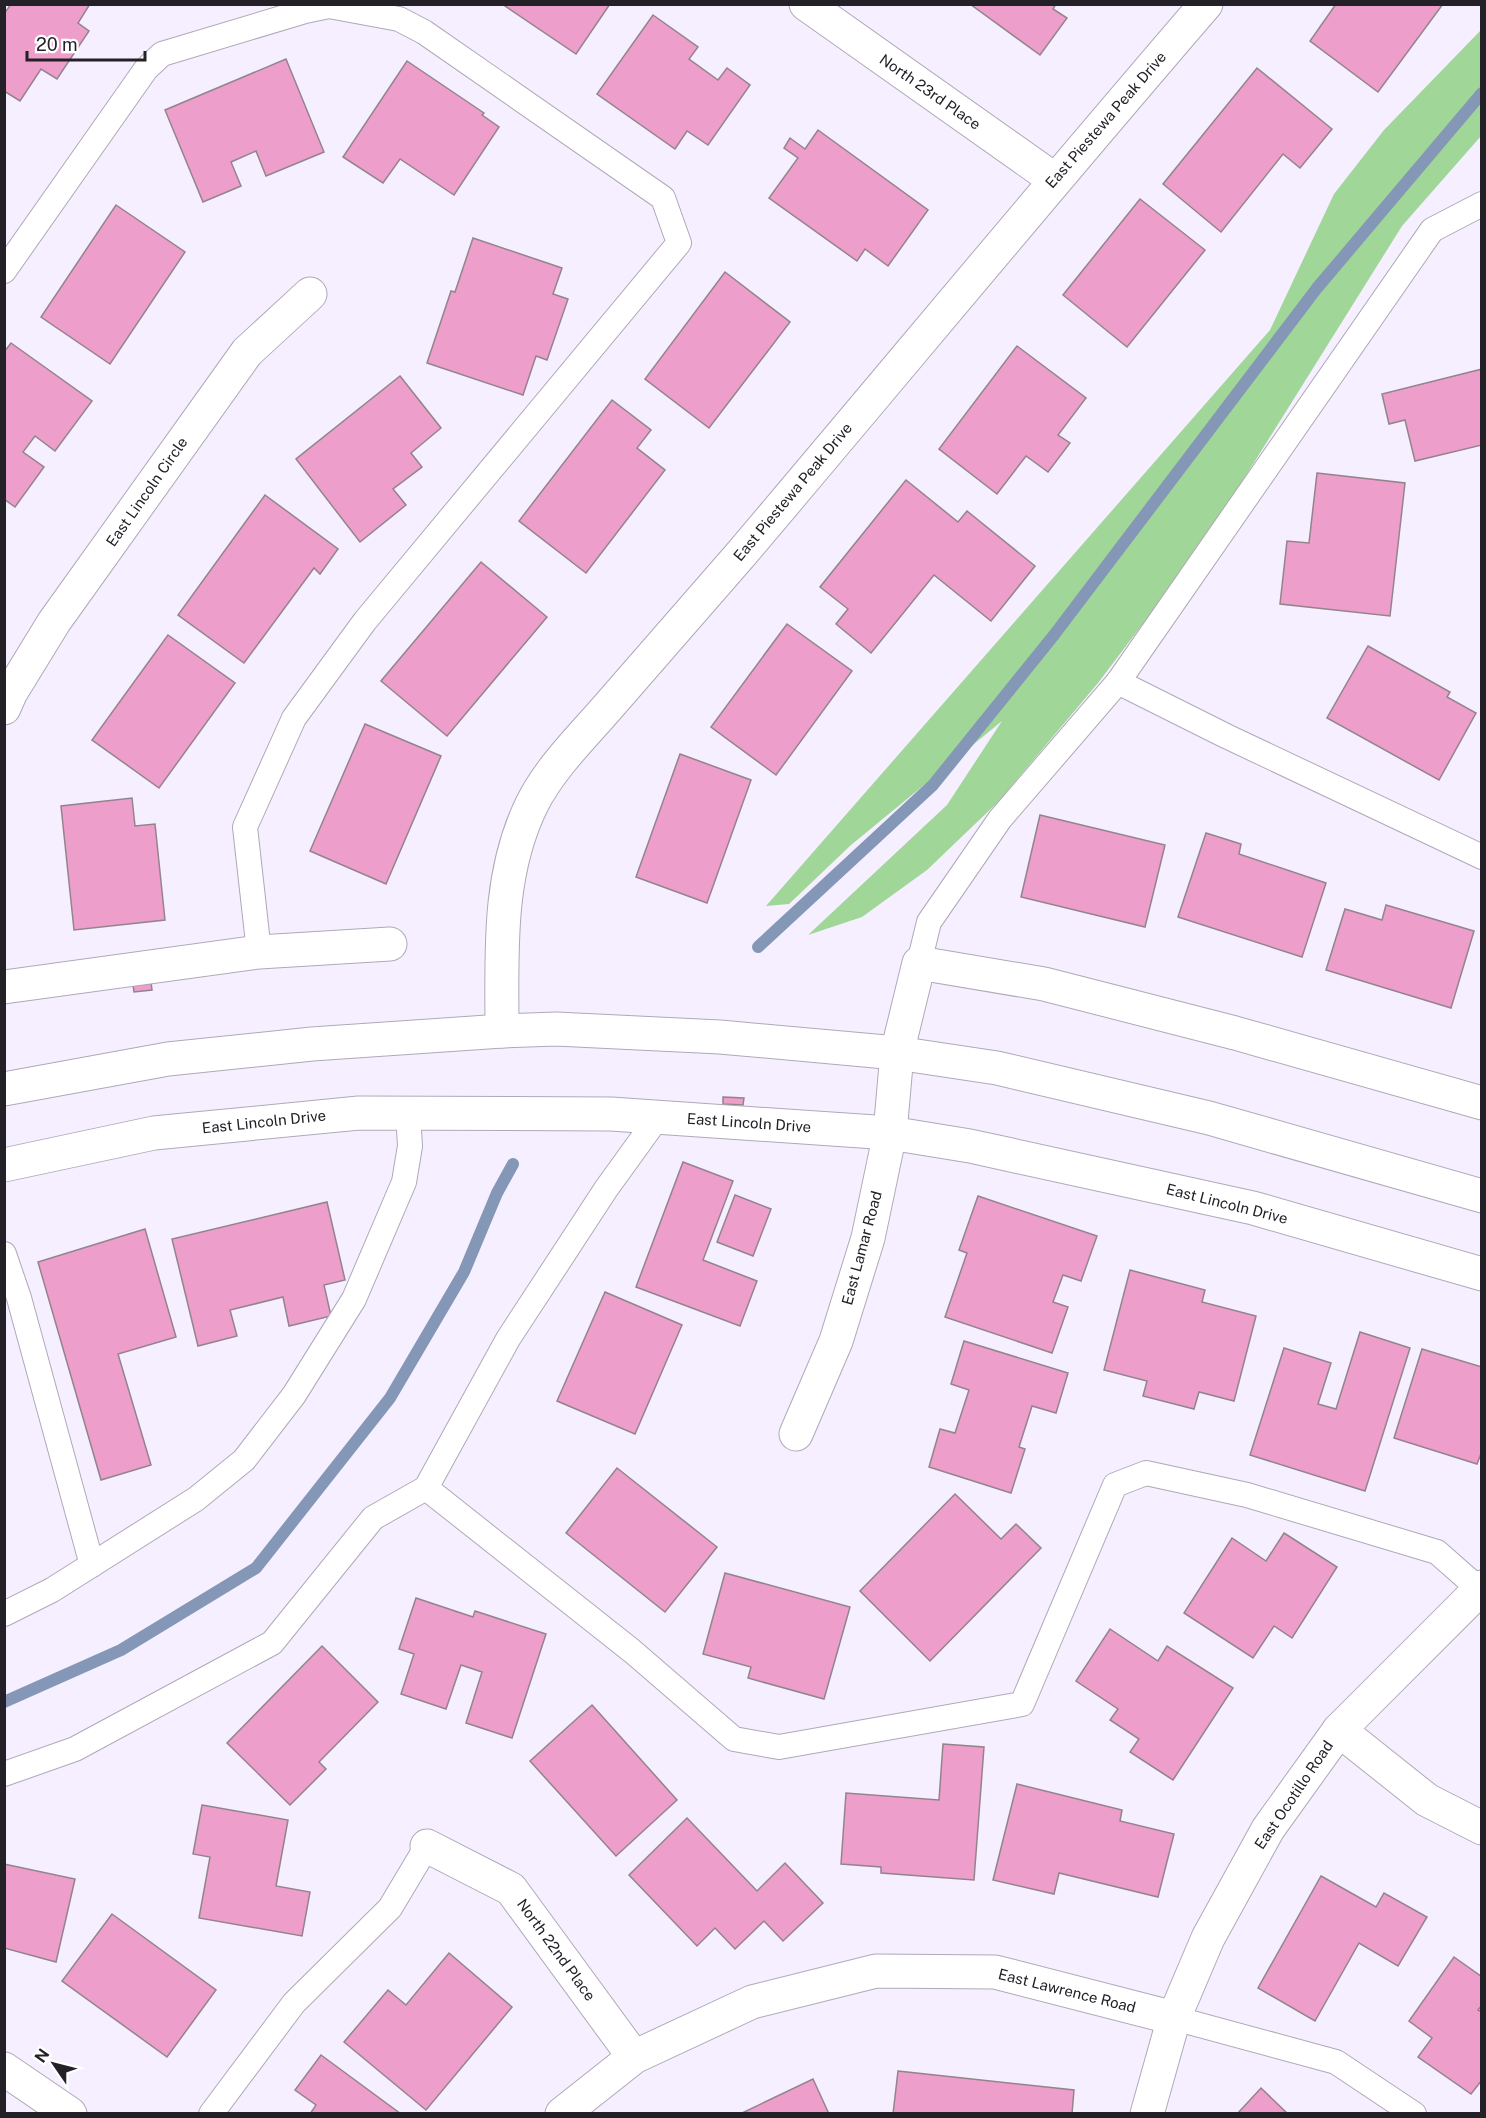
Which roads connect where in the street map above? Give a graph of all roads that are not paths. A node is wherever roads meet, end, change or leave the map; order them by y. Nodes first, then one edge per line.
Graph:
1 (806, 4) edge
2 (1206, 4) edge
3 (1055, 180) junction
4 (1482, 204) edge
5 (4, 271) edge
6 (310, 294) dead end
7 (1118, 682) junction
8 (4, 708) edge
9 (1482, 857) edge
10 (390, 944) dead end
11 (259, 952) junction
12 (919, 963) junction
13 (4, 987) edge
14 (502, 1030) junction
15 (897, 1053) junction
16 (4, 1089) edge
17 (1482, 1103) edge
18 (408, 1113) junction
19 (658, 1117) junction
20 (890, 1133) junction
21 (4, 1165) edge
22 (1482, 1196) edge
23 (4, 1254) edge
24 (1482, 1274) edge
25 (796, 1434) dead end
26 (426, 1488) junction
27 (92, 1564) junction
28 (1480, 1588) edge
29 (4, 1614) edge
30 (1339, 1730) junction
31 (4, 1774) edge
32 (1482, 1828) edge
33 (427, 1846) joint
34 (1174, 2018) junction
35 (634, 2057) junction
36 (4, 2069) edge
37 (70, 2114) edge
38 (211, 2114) edge
39 (562, 2114) edge
40 (1147, 2114) edge
41 (1414, 2114) edge

1 - 3 street, North 23rd Place
2 - 3 street, East Piestewa Peak Drive
3 - 14 street, East Piestewa Peak Drive
4 - 7 lane
5 - 11 lane
6 - 8 street, East Lincoln Circle
7 - 9 lane
7 - 12 lane
10 - 11 street
11 - 13 street
12 - 15 street
12 - 17 street
14 - 15 street
14 - 16 street
15 - 20 street, East Lamar Road
15 - 22 street
18 - 19 street, East Lincoln Drive
18 - 21 street, East Lincoln Drive
18 - 27 lane
19 - 20 street, East Lincoln Drive
19 - 26 lane
20 - 24 street, East Lincoln Drive
20 - 25 street, East Lamar Road
23 - 27 lane
26 - 28 lane
26 - 31 lane
27 - 29 lane
28 - 30 street, East Ocotillo Road
30 - 32 street
30 - 34 street, East Ocotillo Road
33 - 35 street, North 22nd Place
33 - 38 lane
34 - 35 street, East Lawrence Road
34 - 40 street, East Ocotillo Road
34 - 41 lane
35 - 39 street, East Lawrence Road
36 - 37 street

